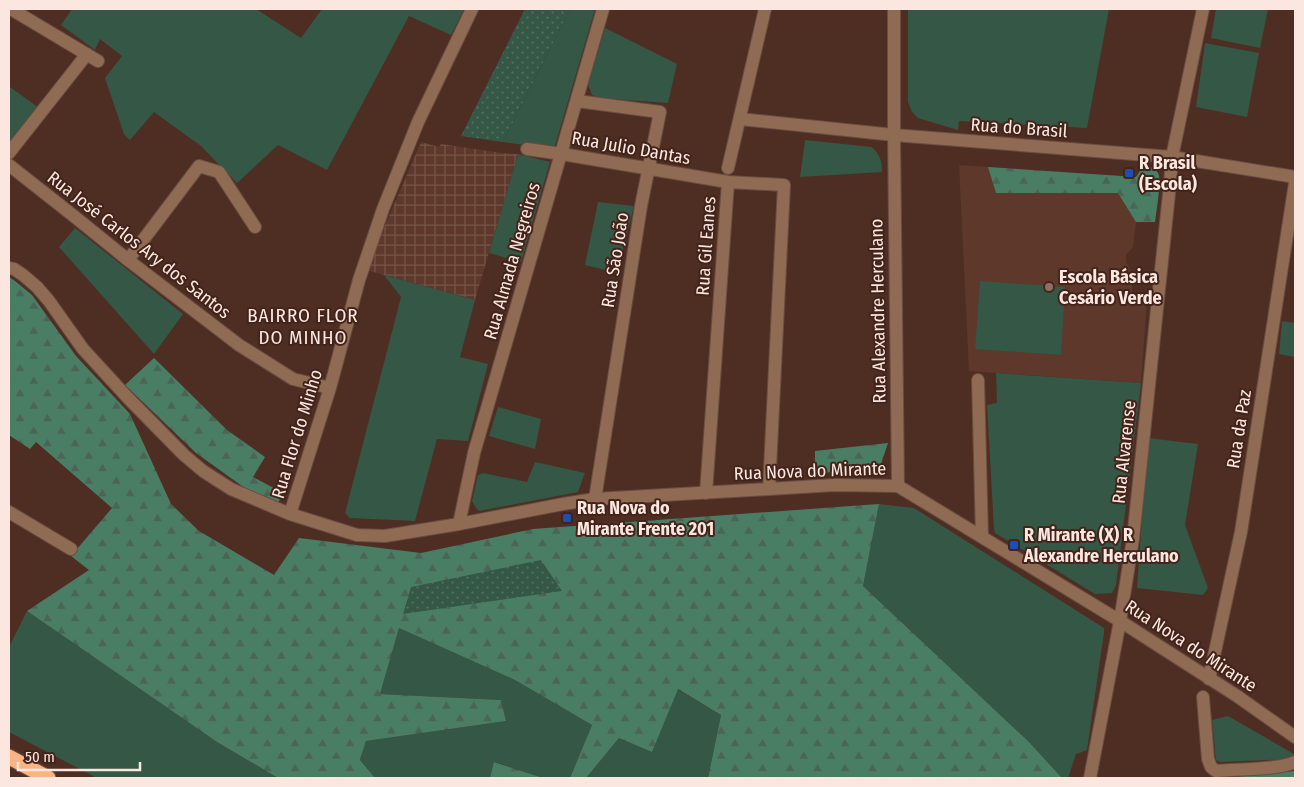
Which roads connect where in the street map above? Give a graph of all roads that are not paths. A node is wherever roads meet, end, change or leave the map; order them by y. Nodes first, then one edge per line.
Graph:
1 (11, 9) edge
2 (472, 9) edge
3 (603, 9) edge
4 (765, 9) edge
5 (894, 9) edge
6 (1203, 9) edge
7 (577, 101) junction
8 (740, 119) junction
9 (894, 135) junction
10 (527, 149) dead end
11 (9, 153) edge
12 (562, 154) junction
13 (1172, 157) junction
14 (9, 165) edge
15 (648, 168) junction
16 (728, 168) dead end
17 (1295, 177) edge
18 (728, 182) junction
19 (1295, 184) edge
20 (254, 227) dead end
21 (128, 260) junction
22 (9, 268) edge
23 (978, 380) dead end
24 (330, 388) junction
25 (898, 486) junction
26 (769, 489) junction
27 (706, 493) junction
28 (595, 498) junction
29 (9, 512) edge
30 (290, 514) junction
31 (458, 524) junction
32 (982, 537) junction
33 (71, 549) dead end
34 (1120, 621) junction
35 (1209, 679) junction
36 (1203, 696) dead end
37 (1295, 737) edge
38 (9, 758) edge
39 (1295, 762) edge
40 (48, 778) edge
41 (1090, 778) edge

1 - 11 street
2 - 24 street, Rua Flor do Minho
3 - 7 street, Rua Almada Negreiros
4 - 8 street
5 - 9 street, Rua Alexandre Herculano
6 - 13 street, Rua Alvarense
7 - 12 street, Rua Almada Negreiros
7 - 15 street, Rua São João
8 - 9 street, Rua do Brasil
8 - 16 street
9 - 13 street, Rua do Brasil
9 - 25 street, Rua Alexandre Herculano
10 - 12 street, Rua Julio Dantas
12 - 15 street, Rua Julio Dantas
12 - 31 street, Rua Almada Negreiros
13 - 17 street, Rua do Brasil
13 - 34 street, Rua Alvarense
14 - 21 street, Rua José Carlos Ary dos Santos
15 - 18 street, Rua Julio Dantas
15 - 28 street, Rua São João
18 - 26 street, Rua Gil Eanes
18 - 27 street, Rua Gil Eanes
19 - 35 street, Rua da Paz
20 - 21 street
21 - 24 street, Rua José Carlos Ary dos Santos
22 - 30 street, Rua Flor do Minho
23 - 32 street
24 - 30 street, Rua Flor do Minho
25 - 26 street, Rua Nova do Mirante
25 - 32 street, Rua Nova do Mirante
26 - 27 street, Rua Nova do Mirante
27 - 28 street, Rua Nova do Mirante
28 - 31 street, Rua Nova do Mirante
29 - 33 street
30 - 31 street, Rua Nova do Mirante
32 - 34 street, Rua Nova do Mirante
34 - 35 street, Rua Nova do Mirante
34 - 41 street, Rua Alvarense
35 - 37 street, Rua Nova do Mirante
36 - 39 street
38 - 40 highway

